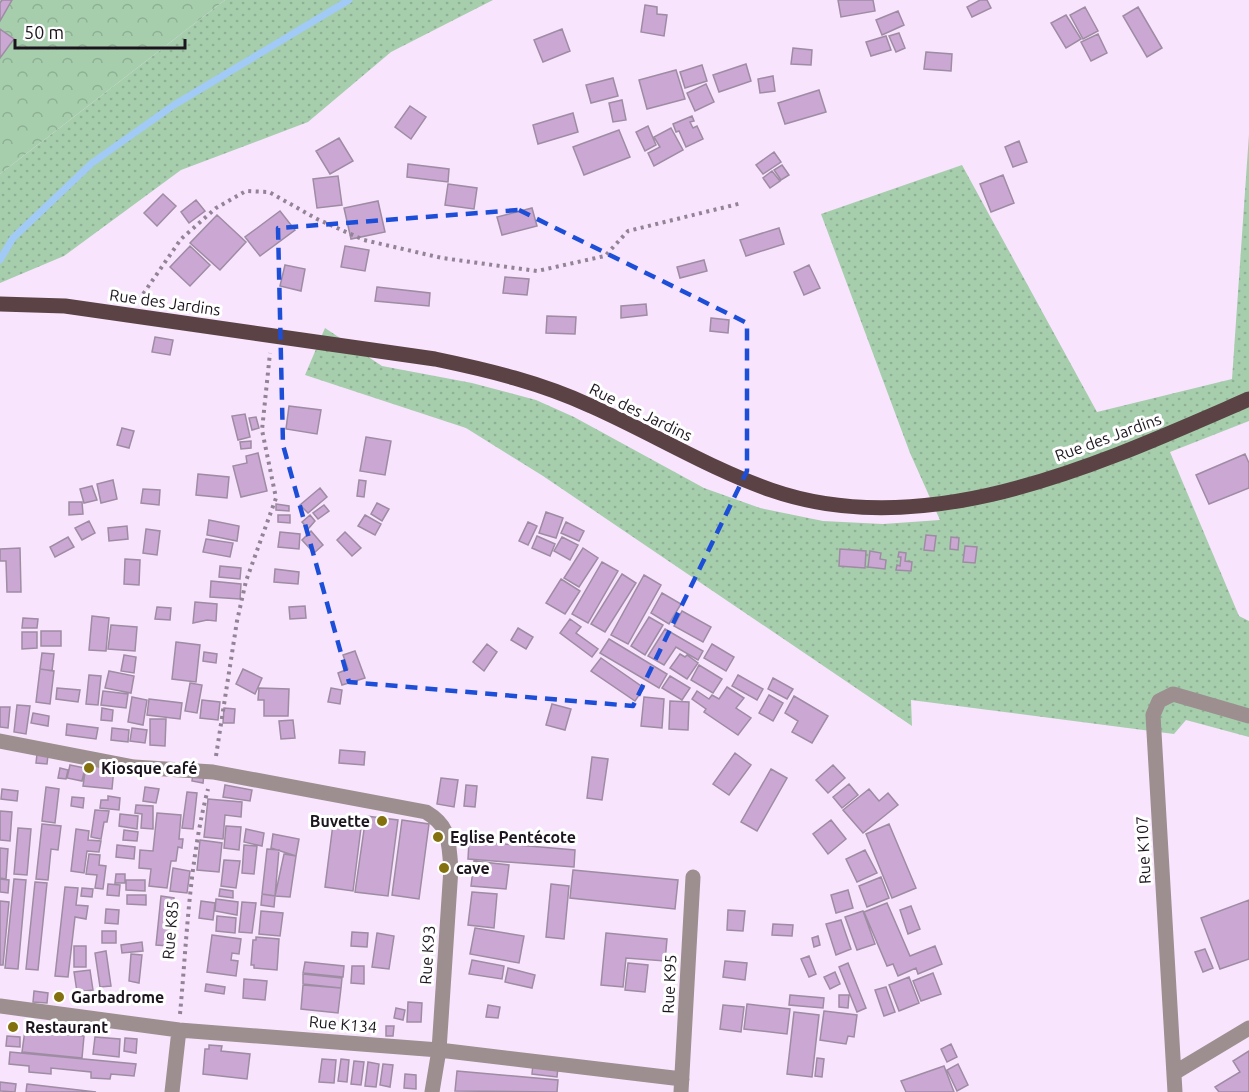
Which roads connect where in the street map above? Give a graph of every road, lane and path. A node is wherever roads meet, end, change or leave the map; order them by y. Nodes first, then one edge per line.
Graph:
1 (742, 203) dead end
2 (0, 304) edge
3 (128, 315) junction
4 (272, 335) junction
5 (1249, 399) edge
6 (1249, 716) edge
7 (0, 741) edge
8 (213, 772) junction
9 (693, 877) dead end
10 (0, 1006) edge
11 (1249, 1028) edge
12 (179, 1030) junction
13 (439, 1050) junction
14 (1174, 1073) junction
15 (682, 1085) edge
16 (172, 1092) edge
17 (432, 1092) edge
18 (1175, 1092) edge

1 - 3 path
2 - 3 main road, Rue des Jardins
3 - 4 main road, Rue des Jardins
4 - 5 main road, Rue des Jardins
4 - 8 path, Rue K85
6 - 14 street, Rue K107
7 - 8 street
8 - 12 path, Rue K85
8 - 13 street, Rue K93
9 - 15 street, Rue K95
10 - 12 street, Rue K134
11 - 14 street
12 - 13 street, Rue K134
12 - 16 street
13 - 15 street, Rue K134
13 - 17 street, Rue K93
14 - 18 street, Rue K107

